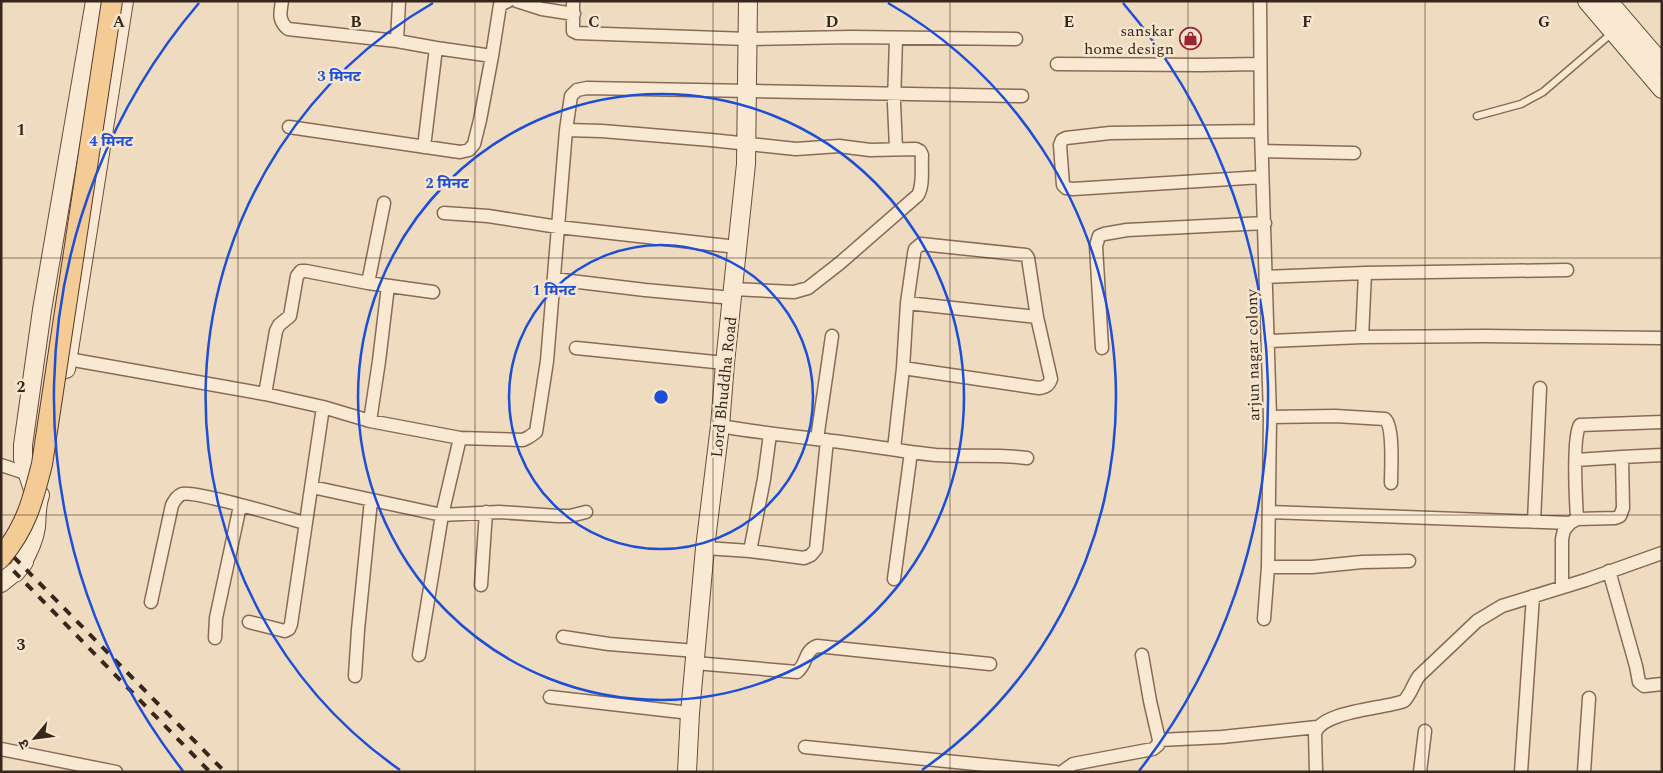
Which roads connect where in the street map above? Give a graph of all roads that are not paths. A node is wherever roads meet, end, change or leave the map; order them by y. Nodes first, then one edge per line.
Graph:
1 (95, 1) edge
2 (112, 1) edge
3 (124, 1) edge
4 (282, 1) edge
5 (399, 1) edge
6 (508, 1) edge
7 (517, 1) edge
8 (573, 1) edge
9 (748, 1) edge
10 (1260, 1) edge
11 (1587, 1) edge
12 (1608, 1) edge
13 (574, 14) junction
14 (1613, 32) junction
15 (748, 38) junction
16 (896, 38) junction
17 (1016, 39) dead end
18 (397, 41) junction
19 (436, 48) junction
20 (492, 56) junction
21 (1057, 64) dead end
22 (1260, 64) junction
23 (1662, 64) edge
24 (1662, 89) edge
25 (747, 91) junction
26 (894, 93) junction
27 (1022, 96) dead end
28 (1477, 116) dead end
29 (289, 127) dead end
30 (566, 130) junction
31 (1261, 131) junction
32 (745, 144) junction
33 (424, 147) junction
34 (896, 149) junction
35 (1263, 151) junction
36 (1354, 153) dead end
37 (1262, 177) junction
38 (384, 203) dead end
39 (444, 213) dead end
40 (1264, 223) junction
41 (558, 226) junction
42 (737, 247) junction
43 (1567, 270) dead end
44 (1365, 273) junction
45 (1266, 276) junction
46 (554, 279) junction
47 (368, 283) junction
48 (388, 286) junction
49 (433, 292) dead end
50 (733, 293) junction
51 (908, 303) junction
52 (1037, 317) junction
53 (832, 336) dead end
54 (1362, 338) junction
55 (1662, 338) edge
56 (1268, 341) junction
57 (576, 348) dead end
58 (1102, 348) dead end
59 (68, 359) junction
60 (725, 363) junction
61 (903, 368) junction
62 (1540, 388) dead end
63 (265, 394) junction
64 (323, 407) junction
65 (1270, 416) junction
66 (370, 421) junction
67 (1662, 422) edge
68 (720, 426) junction
69 (770, 434) junction
70 (460, 438) junction
71 (822, 440) junction
72 (894, 449) junction
73 (911, 452) junction
74 (1662, 455) edge
75 (1622, 457) junction
76 (1027, 458) dead end
77 (1576, 460) junction
78 (1, 465) edge
79 (28, 474) junction
80 (1391, 483) dead end
81 (312, 488) junction
82 (371, 500) junction
83 (37, 502) junction
84 (240, 506) junction
85 (486, 512) junction
86 (586, 512) dead end
87 (1269, 512) junction
88 (442, 515) junction
89 (1573, 521) junction
90 (1534, 522) junction
91 (305, 523) junction
92 (705, 548) junction
93 (750, 551) junction
94 (1662, 553) edge
95 (1, 557) edge
96 (1409, 561) dead end
97 (1268, 567) junction
98 (1610, 571) junction
99 (894, 579) dead end
100 (1, 582) edge
101 (482, 585) dead end
102 (1562, 587) junction
103 (1532, 596) junction
104 (151, 602) dead end
105 (1264, 618) dead end
106 (249, 622) dead end
107 (563, 637) dead end
108 (215, 638) dead end
109 (419, 655) dead end
110 (1142, 655) dead end
111 (696, 657) junction
112 (990, 664) dead end
113 (355, 676) dead end
114 (1662, 684) edge
115 (550, 697) dead end
116 (1589, 698) dead end
117 (690, 713) junction
118 (1317, 727) junction
119 (1424, 731) dead end
120 (1159, 740) junction
121 (805, 747) dead end
122 (1, 749) edge
123 (116, 772) edge
124 (687, 772) edge
125 (1056, 772) edge
126 (1062, 772) edge
127 (1316, 772) edge
128 (1420, 772) edge
129 (1521, 772) edge
130 (1584, 772) edge

1 - 79 street
2 - 95 main road, bridge
3 - 59 street
4 - 18 street
5 - 18 street
6 - 20 street
7 - 13 street
8 - 13 street
9 - 15 street, Lord Bhuddha Road
10 - 22 street, arjun nagar colony
11 - 14 street
12 - 23 street
13 - 15 street
14 - 24 street
14 - 28 lane
15 - 16 street
15 - 25 street, Lord Bhuddha Road
16 - 17 street
16 - 26 street
18 - 19 street
19 - 20 street
19 - 33 street
20 - 33 street
21 - 22 street
22 - 31 street, arjun nagar colony
25 - 26 street
25 - 30 street
25 - 32 street, Lord Bhuddha Road
26 - 27 street
26 - 34 street
29 - 33 street
30 - 32 street
30 - 41 street
31 - 35 street, arjun nagar colony
31 - 37 street
32 - 34 street
32 - 42 street, Lord Bhuddha Road
34 - 50 street
35 - 36 street
35 - 37 street, arjun nagar colony
37 - 40 street, arjun nagar colony
38 - 47 street
39 - 41 street
40 - 45 street, arjun nagar colony
40 - 58 street
41 - 42 street
41 - 46 street
42 - 50 street, Lord Bhuddha Road
43 - 44 street
44 - 45 street
44 - 54 street
45 - 56 street, arjun nagar colony
46 - 50 street
46 - 70 street
47 - 48 street
47 - 63 street
48 - 49 street
48 - 66 street
50 - 60 street, Lord Bhuddha Road
51 - 52 street
51 - 52 street
51 - 61 street
52 - 61 street
53 - 71 street
54 - 55 street
54 - 56 street
56 - 65 street, arjun nagar colony
57 - 60 street
59 - 63 street
59 - 83 street
60 - 68 street, Lord Bhuddha Road
61 - 72 street
62 - 90 street
63 - 64 street
64 - 66 street
64 - 81 street
65 - 80 street
65 - 87 street, arjun nagar colony
66 - 70 street
67 - 77 street
68 - 69 street
68 - 92 street, Lord Bhuddha Road
69 - 71 street
69 - 93 street
70 - 88 street
71 - 72 street
71 - 93 street
72 - 73 street
73 - 76 street
73 - 99 street
74 - 75 street
75 - 77 street
75 - 89 street
77 - 89 street
78 - 79 street
79 - 83 street
81 - 82 street
81 - 91 street
82 - 88 street
82 - 113 street
83 - 100 street
84 - 91 street
84 - 104 street
84 - 108 street
85 - 86 street
85 - 88 street
85 - 101 street
87 - 90 street
87 - 97 street, arjun nagar colony
88 - 109 street
89 - 90 street
89 - 102 street
91 - 106 street
92 - 93 street
92 - 111 street, Lord Bhuddha Road
94 - 98 street
96 - 97 street
97 - 105 street, arjun nagar colony
98 - 102 street
98 - 114 street
102 - 103 street
103 - 118 street
103 - 129 street
107 - 111 street
110 - 120 street
111 - 112 street
111 - 117 street, Lord Bhuddha Road
115 - 117 street
116 - 130 street
117 - 124 street, Lord Bhuddha Road
118 - 120 street
118 - 127 street
119 - 128 street
120 - 126 street
121 - 125 street
122 - 123 street

